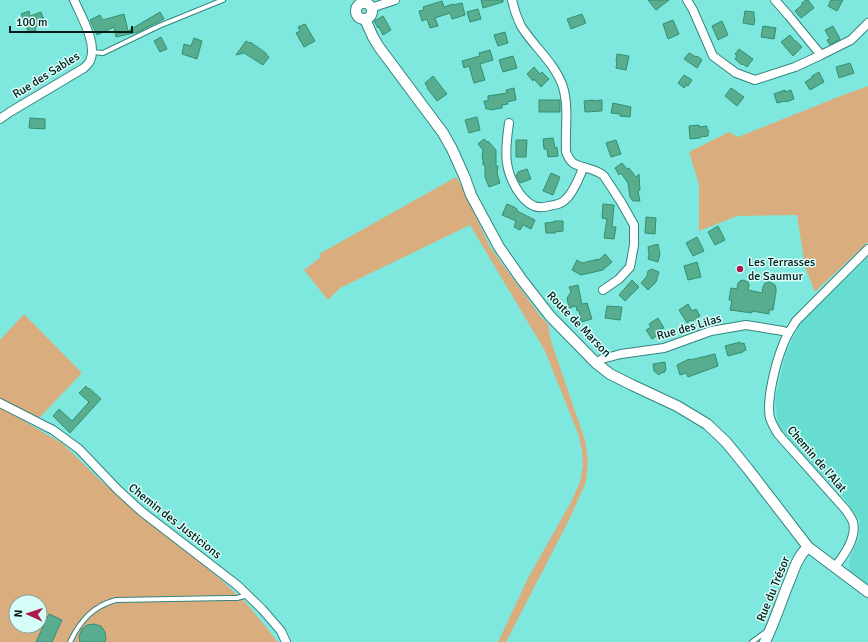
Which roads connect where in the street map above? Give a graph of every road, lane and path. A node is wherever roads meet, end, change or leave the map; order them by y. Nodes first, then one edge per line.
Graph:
1 (74, 0) edge
2 (223, 0) edge
3 (395, 0) edge
4 (512, 0) edge
5 (687, 0) edge
6 (774, 0) edge
7 (359, 2) edge
8 (371, 8) junction
9 (365, 19) junction
10 (868, 23) edge
11 (92, 52) junction
12 (821, 55) junction
13 (0, 119) edge
14 (509, 124) dead end
15 (584, 167) junction
16 (868, 249) edge
17 (603, 290) dead end
18 (788, 333) junction
19 (596, 363) junction
20 (0, 403) edge
21 (808, 547) junction
22 (835, 567) junction
23 (868, 592) edge
24 (248, 595) junction
25 (772, 627) junction
26 (70, 642) edge
27 (286, 642) edge
28 (752, 642) edge
29 (765, 642) edge

1 - 11 street, Rue des Sables
2 - 11 lane
3 - 8 street
4 - 15 street
5 - 12 street
6 - 12 street
7 - 8 street
7 - 9 street
8 - 9 street
9 - 19 street, Route de Marson
10 - 12 street
11 - 13 street, Rue des Sables
14 - 15 street
15 - 17 street
16 - 18 street, Chemin de l'Alat
18 - 19 street, Rue des Lilas
18 - 22 street, Chemin de l'Alat
19 - 21 street, Route de Marson
20 - 24 street, Chemin des Justicions
21 - 22 street, Route de Marson
21 - 25 street, Rue du Trésor
22 - 23 street, Route de Marson
24 - 26 lane
24 - 27 street, Chemin des Justicions
25 - 28 lane
25 - 29 street, Rue du Trésor

